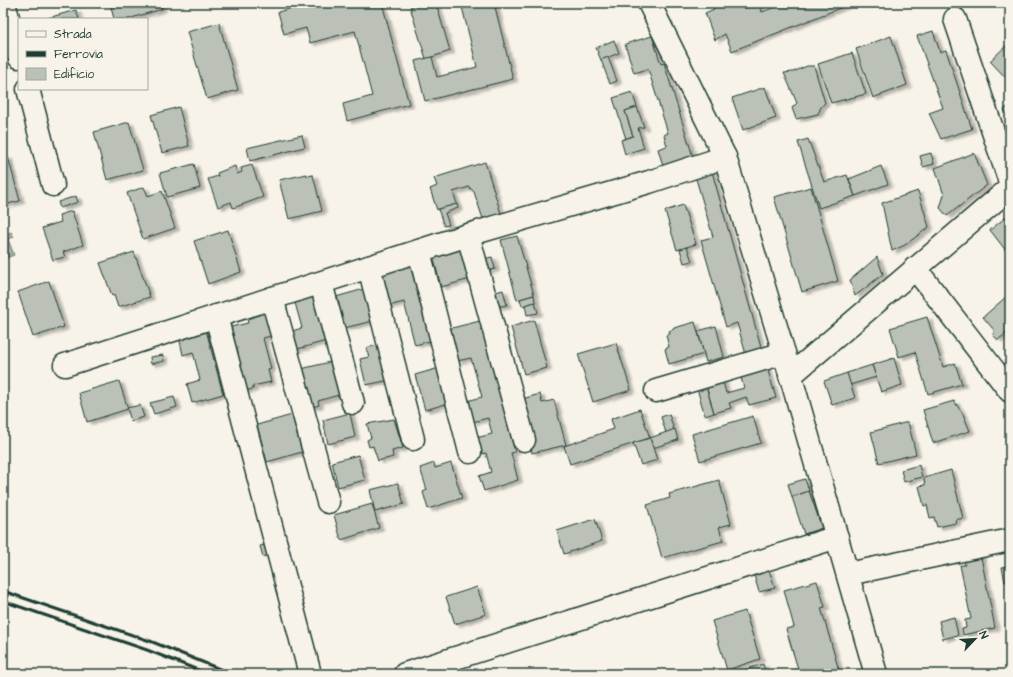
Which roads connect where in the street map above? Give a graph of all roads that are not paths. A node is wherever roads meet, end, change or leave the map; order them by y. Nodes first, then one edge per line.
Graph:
1 (4, 3) edge
2 (648, 3) edge
3 (955, 19) dead end
4 (18, 53) edge
5 (28, 90) edge
6 (725, 156) junction
7 (1010, 182) edge
8 (53, 185) dead end
9 (1010, 188) edge
10 (468, 235) junction
11 (419, 251) junction
12 (369, 267) junction
13 (915, 268) junction
14 (320, 283) junction
15 (272, 298) junction
16 (216, 316) junction
17 (784, 353) junction
18 (65, 365) dead end
19 (790, 376) junction
20 (656, 391) dead end
21 (1010, 391) edge
22 (352, 403) dead end
23 (413, 439) dead end
24 (524, 440) dead end
25 (470, 452) dead end
26 (328, 502) dead end
27 (837, 537) junction
28 (1010, 540) edge
29 (848, 574) junction
30 (310, 674) edge
31 (405, 674) edge
32 (876, 674) edge

1 - 4 street
2 - 6 street
3 - 7 street
5 - 8 street
6 - 10 street
6 - 17 street
9 - 13 street
10 - 11 street
10 - 24 street
11 - 12 street
11 - 25 street
12 - 14 street
12 - 23 street
13 - 19 street
13 - 21 street
14 - 15 street
14 - 22 street
15 - 16 street
15 - 26 street
16 - 18 street
16 - 30 street
17 - 19 street
17 - 20 street
19 - 27 street
27 - 29 street
27 - 31 street
28 - 29 street
29 - 32 street

